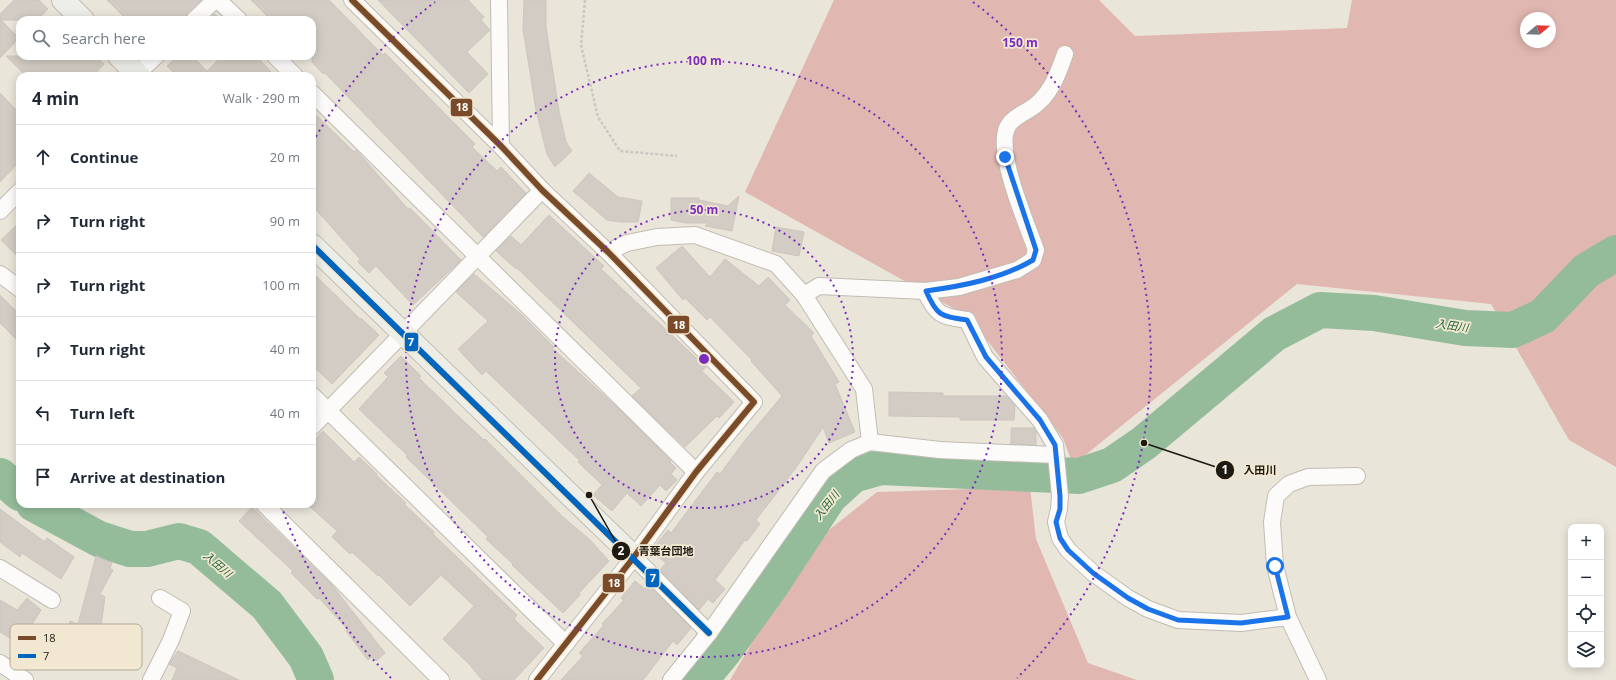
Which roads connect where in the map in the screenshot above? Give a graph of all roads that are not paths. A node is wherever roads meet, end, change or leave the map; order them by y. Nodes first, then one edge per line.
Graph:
1 (63, 0) edge
2 (215, 0) edge
3 (218, 0) edge
4 (352, 0) edge
5 (488, 0) edge
6 (499, 6) edge
7 (79, 16) edge
8 (198, 16) edge
9 (235, 16) edge
10 (1066, 54) dead end
11 (123, 60) edge
12 (152, 60) edge
13 (279, 60) edge
14 (134, 72) edge
15 (140, 72) edge
16 (291, 72) edge
17 (316, 96) edge
18 (501, 146) junction
19 (542, 190) junction
20 (16, 195) edge
21 (0, 211) edge
22 (316, 248) edge
23 (608, 252) junction
24 (478, 256) junction
25 (0, 274) edge
26 (16, 286) edge
27 (926, 291) junction
28 (804, 295) junction
29 (403, 333) junction
30 (316, 399) edge
31 (328, 410) junction
32 (316, 422) edge
33 (870, 442) junction
34 (1055, 457) junction
35 (696, 472) junction
36 (1357, 476) dead end
37 (268, 508) edge
38 (634, 557) junction
39 (0, 568) edge
40 (160, 598) dead end
41 (52, 600) dead end
42 (1288, 617) junction
43 (709, 633) junction
44 (566, 644) junction
45 (0, 663) edge
46 (10, 670) edge
47 (10, 670) edge
48 (25, 680) edge
49 (151, 680) edge
50 (441, 680) edge
51 (537, 680) edge
52 (671, 680) edge
53 (1317, 680) edge

1 - 7 street
2 - 8 street
3 - 9 street
4 - 18 street
5 - 6 street
6 - 18 street
10 - 27 street
11 - 14 street
12 - 15 street
13 - 16 street
17 - 24 street
18 - 19 street
19 - 23 street
19 - 24 street
20 - 21 street
22 - 29 street
23 - 28 street
23 - 35 street
24 - 29 street
24 - 35 street
25 - 26 street
27 - 28 street
27 - 34 street
28 - 33 street
29 - 31 street
29 - 38 street
30 - 31 street
31 - 32 street
31 - 44 street
33 - 34 street
33 - 43 street
34 - 42 street
35 - 38 street
36 - 42 street
37 - 50 street
38 - 43 street
38 - 44 street
39 - 41 street
40 - 49 street
42 - 53 street
43 - 52 street
44 - 51 street
45 - 47 street
46 - 48 street

